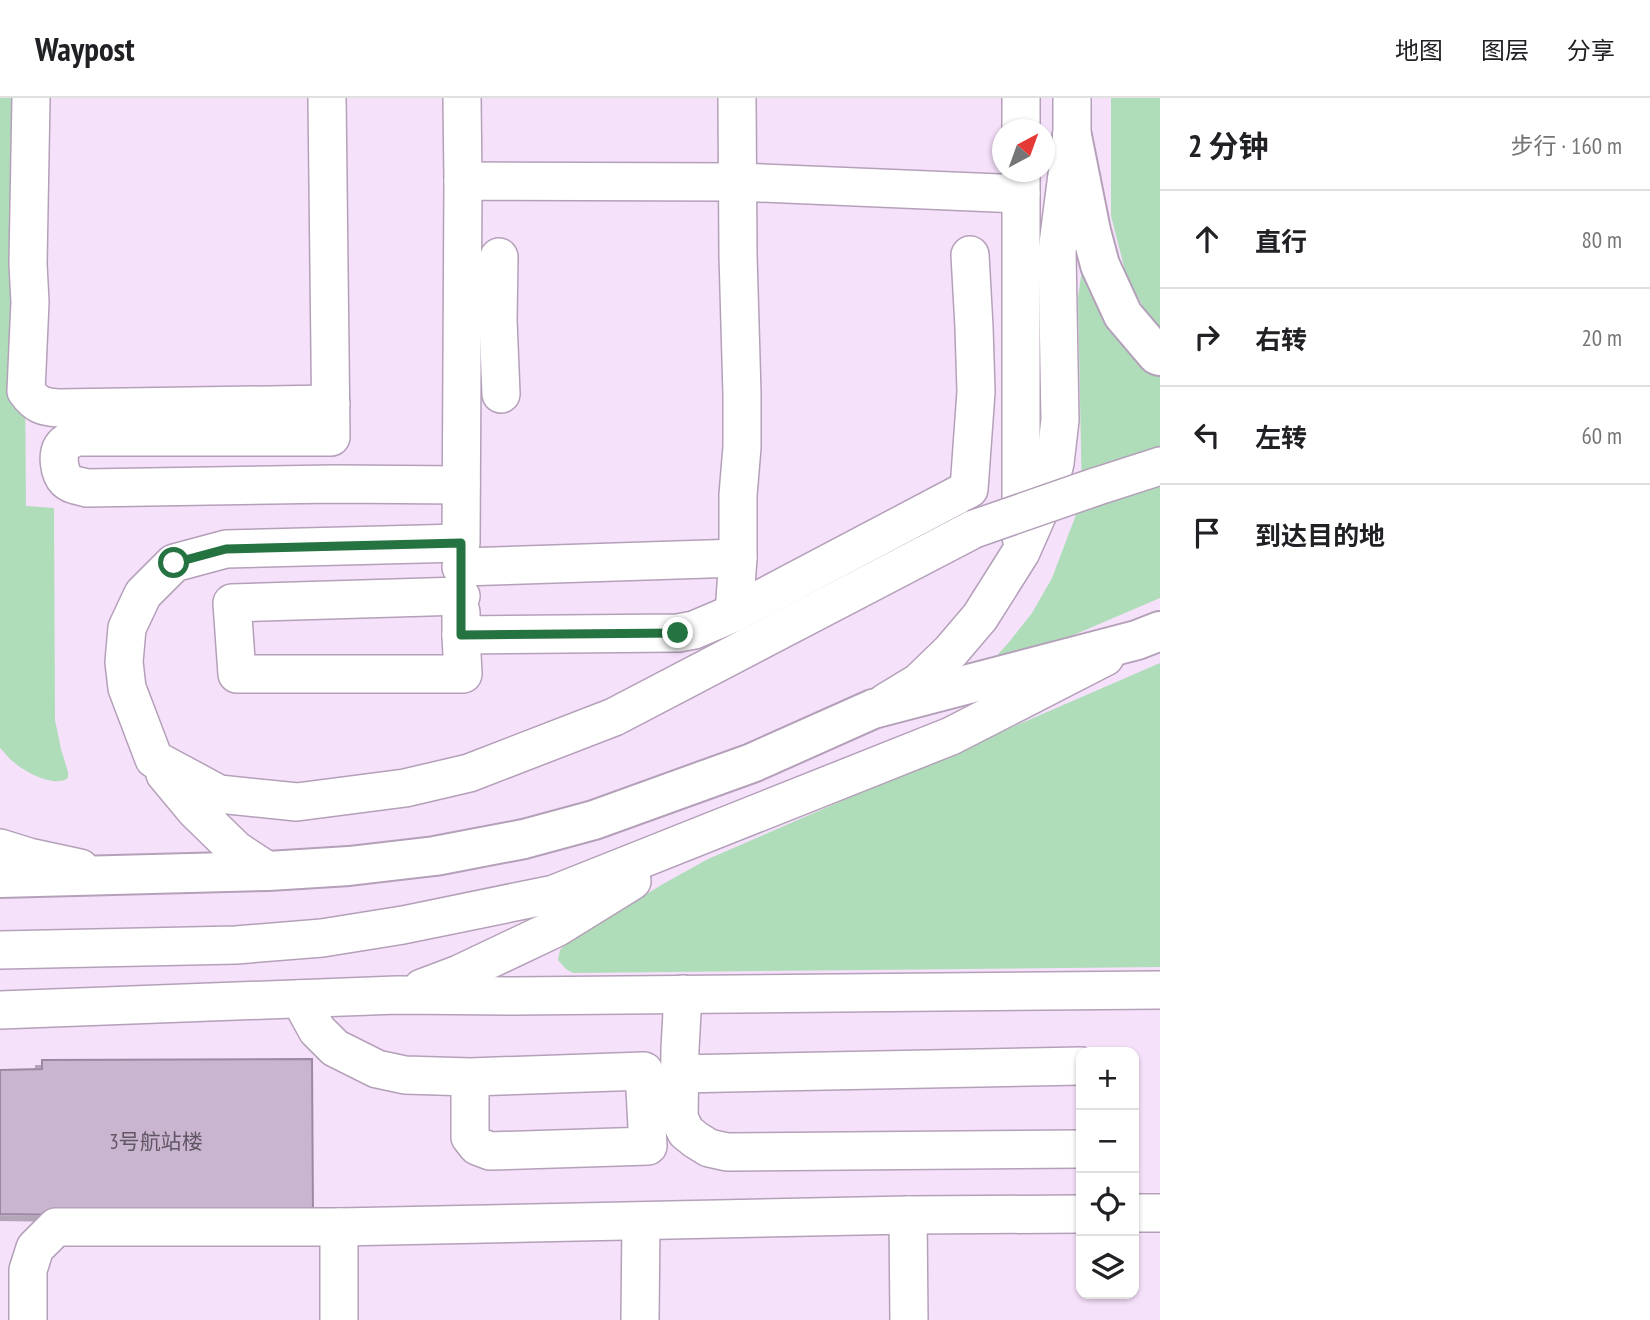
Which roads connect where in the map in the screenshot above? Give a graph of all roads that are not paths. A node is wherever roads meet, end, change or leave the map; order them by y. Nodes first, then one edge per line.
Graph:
1 (30, 98) edge
2 (327, 98) edge
3 (462, 98) edge
4 (737, 98) edge
5 (1021, 98) edge
6 (1072, 98) edge
7 (1021, 119) edge
8 (1072, 136) junction
9 (463, 181) junction
10 (737, 182) junction
11 (1021, 183) edge
12 (970, 255) dead end
13 (499, 257) dead end
14 (1160, 356) edge
15 (501, 394) dead end
16 (331, 420) junction
17 (1160, 466) edge
18 (335, 484) junction
19 (461, 485) junction
20 (1021, 552) junction
21 (738, 558) junction
22 (461, 569) junction
23 (734, 613) junction
24 (461, 635) junction
25 (1148, 635) edge
26 (873, 709) junction
27 (154, 759) junction
28 (711, 832) junction
29 (0, 848) edge
30 (268, 871) junction
31 (111, 875) junction
32 (0, 877) edge
33 (556, 928) junction
34 (0, 950) edge
35 (1160, 990) edge
36 (683, 994) junction
37 (397, 995) junction
38 (567, 995) junction
39 (300, 999) junction
40 (0, 1010) edge
41 (1076, 1066) edge
42 (680, 1074) junction
43 (470, 1077) junction
44 (1076, 1149) edge
45 (1139, 1213) edge
46 (1160, 1213) edge
47 (1076, 1214) edge
48 (908, 1215) junction
49 (640, 1222) junction
50 (340, 1227) junction
51 (28, 1320) edge
52 (339, 1320) edge
53 (640, 1320) edge
54 (909, 1320) edge

1 - 16 street
2 - 16 street
3 - 9 street
4 - 10 street
5 - 7 street
6 - 8 street
8 - 14 highway
8 - 20 street
9 - 10 street
9 - 19 street
10 - 11 street
10 - 21 street
11 - 20 street
12 - 23 street
13 - 15 street
16 - 18 street
16 - 18 street
17 - 27 street, bridge
18 - 19 street
19 - 22 street
20 - 26 street
21 - 22 street
21 - 23 street
22 - 24 street
22 - 24 street
22 - 27 street
23 - 24 street
25 - 26 highway
25 - 28 street
26 - 30 highway
27 - 30 street
28 - 33 street
28 - 34 street
29 - 31 street
30 - 31 highway
31 - 32 highway
33 - 37 street
33 - 38 street
35 - 36 street
36 - 38 street
36 - 42 street
37 - 38 street
37 - 39 street
39 - 40 street
39 - 43 street
41 - 42 street
42 - 44 street
43 - 43 street
45 - 46 street
47 - 48 street
48 - 49 street
48 - 54 street
49 - 50 street
49 - 53 street
50 - 51 street
50 - 52 street

